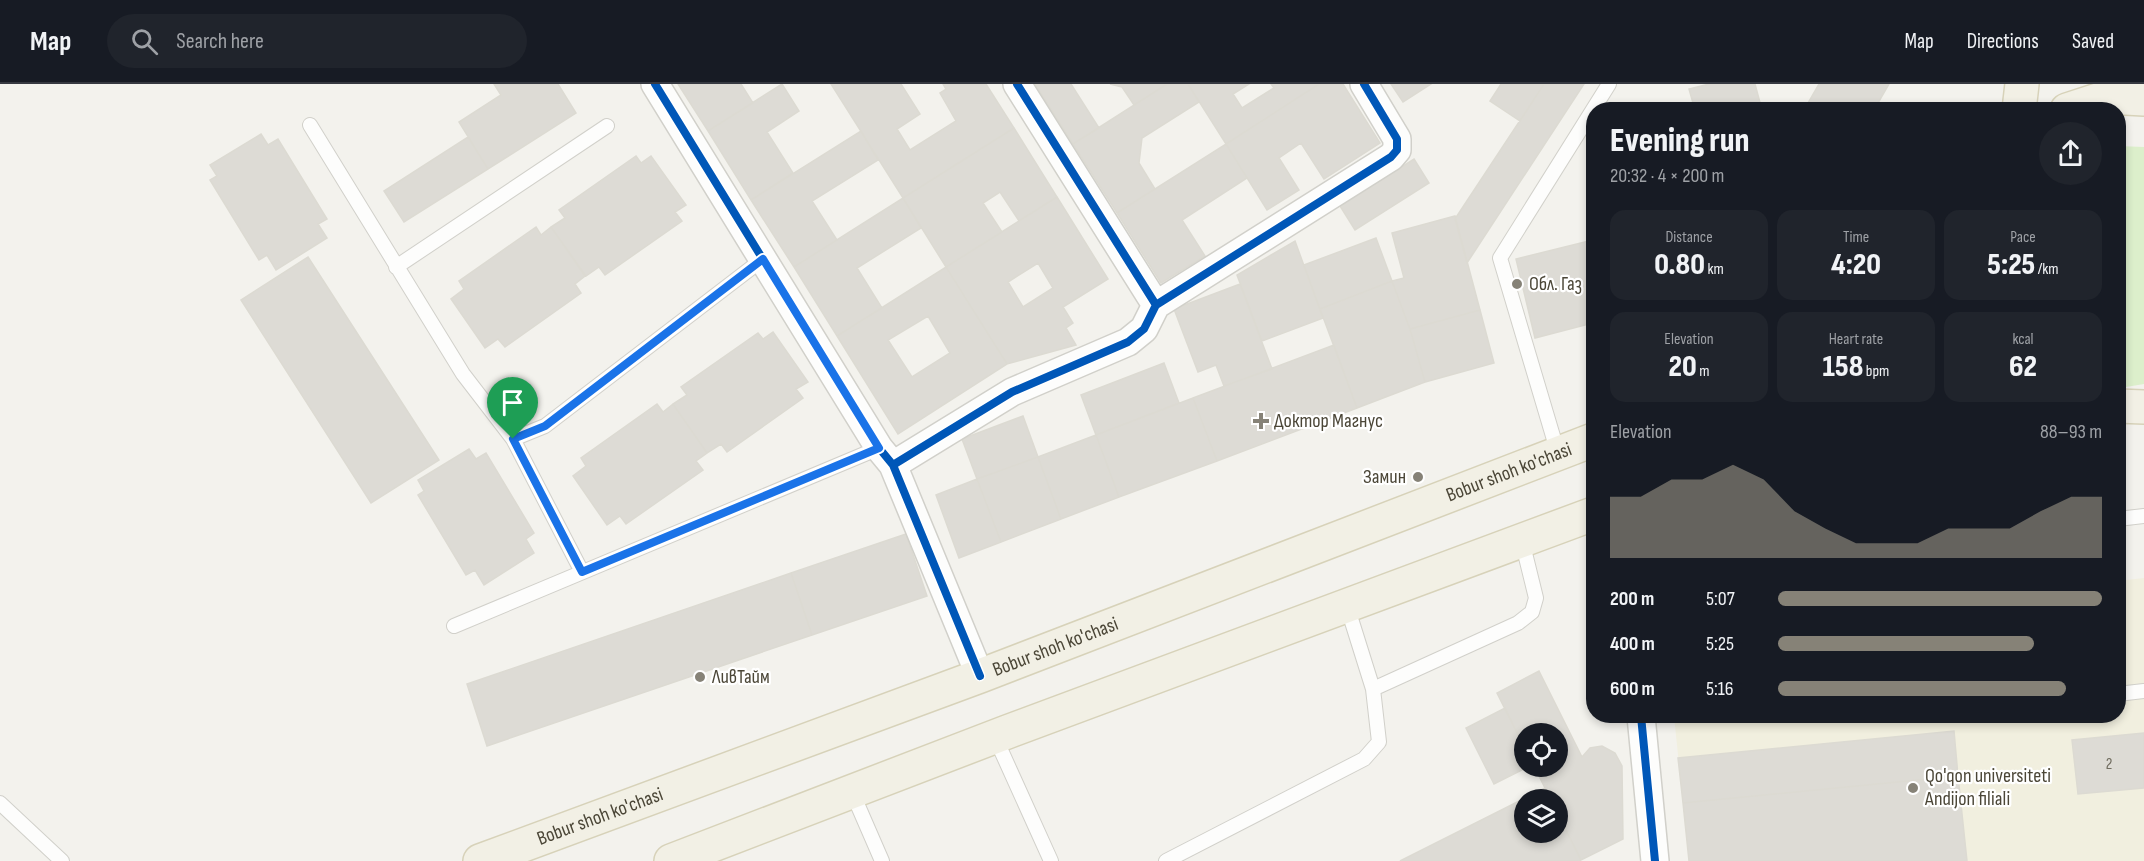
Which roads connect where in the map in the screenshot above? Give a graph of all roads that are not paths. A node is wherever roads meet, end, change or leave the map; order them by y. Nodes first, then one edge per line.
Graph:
1 (655, 84) edge
2 (1017, 84) edge
3 (1364, 84) edge
4 (1609, 84) edge
5 (2022, 84) edge
6 (2144, 99) edge
7 (1598, 102) edge
8 (2020, 102) edge
9 (2092, 102) edge
10 (1586, 121) edge
11 (310, 125) dead end
12 (607, 126) dead end
13 (763, 259) junction
14 (396, 267) junction
15 (1156, 305) junction
16 (2126, 406) edge
17 (2144, 407) edge
18 (513, 439) junction
19 (1586, 443) edge
20 (1558, 453) junction
21 (886, 456) junction
22 (2144, 516) edge
23 (1586, 517) edge
24 (2126, 518) edge
25 (1522, 541) junction
26 (582, 572) junction
27 (1347, 606) junction
28 (454, 626) dead end
29 (980, 676) junction
30 (1372, 688) junction
31 (2144, 691) edge
32 (2126, 693) edge
33 (1642, 723) edge
34 (995, 737) junction
35 (852, 792) junction
36 (0, 803) edge
37 (62, 861) edge
38 (480, 861) edge
39 (670, 861) edge
40 (882, 861) edge
41 (1051, 861) edge
42 (1166, 861) edge
43 (1655, 861) edge

1 - 13 street
2 - 15 street
3 - 15 street
4 - 7 lane
5 - 8 main road
6 - 9 main road
10 - 20 lane
11 - 14 lane
12 - 14 lane
13 - 18 lane
13 - 21 street
14 - 18 lane
15 - 21 street
16 - 17 main road
18 - 26 lane
19 - 20 main road, Bobur shoh ko'chasi
20 - 29 main road, Bobur shoh ko'chasi
21 - 26 lane
21 - 29 street
22 - 24 lane
23 - 25 main road
25 - 27 main road
25 - 30 lane
26 - 28 lane
27 - 30 lane
27 - 34 main road
29 - 38 main road, Bobur shoh ko'chasi
30 - 42 lane
31 - 32 lane
33 - 43 street
34 - 35 main road
34 - 41 lane
35 - 39 main road
35 - 40 lane
36 - 37 lane

